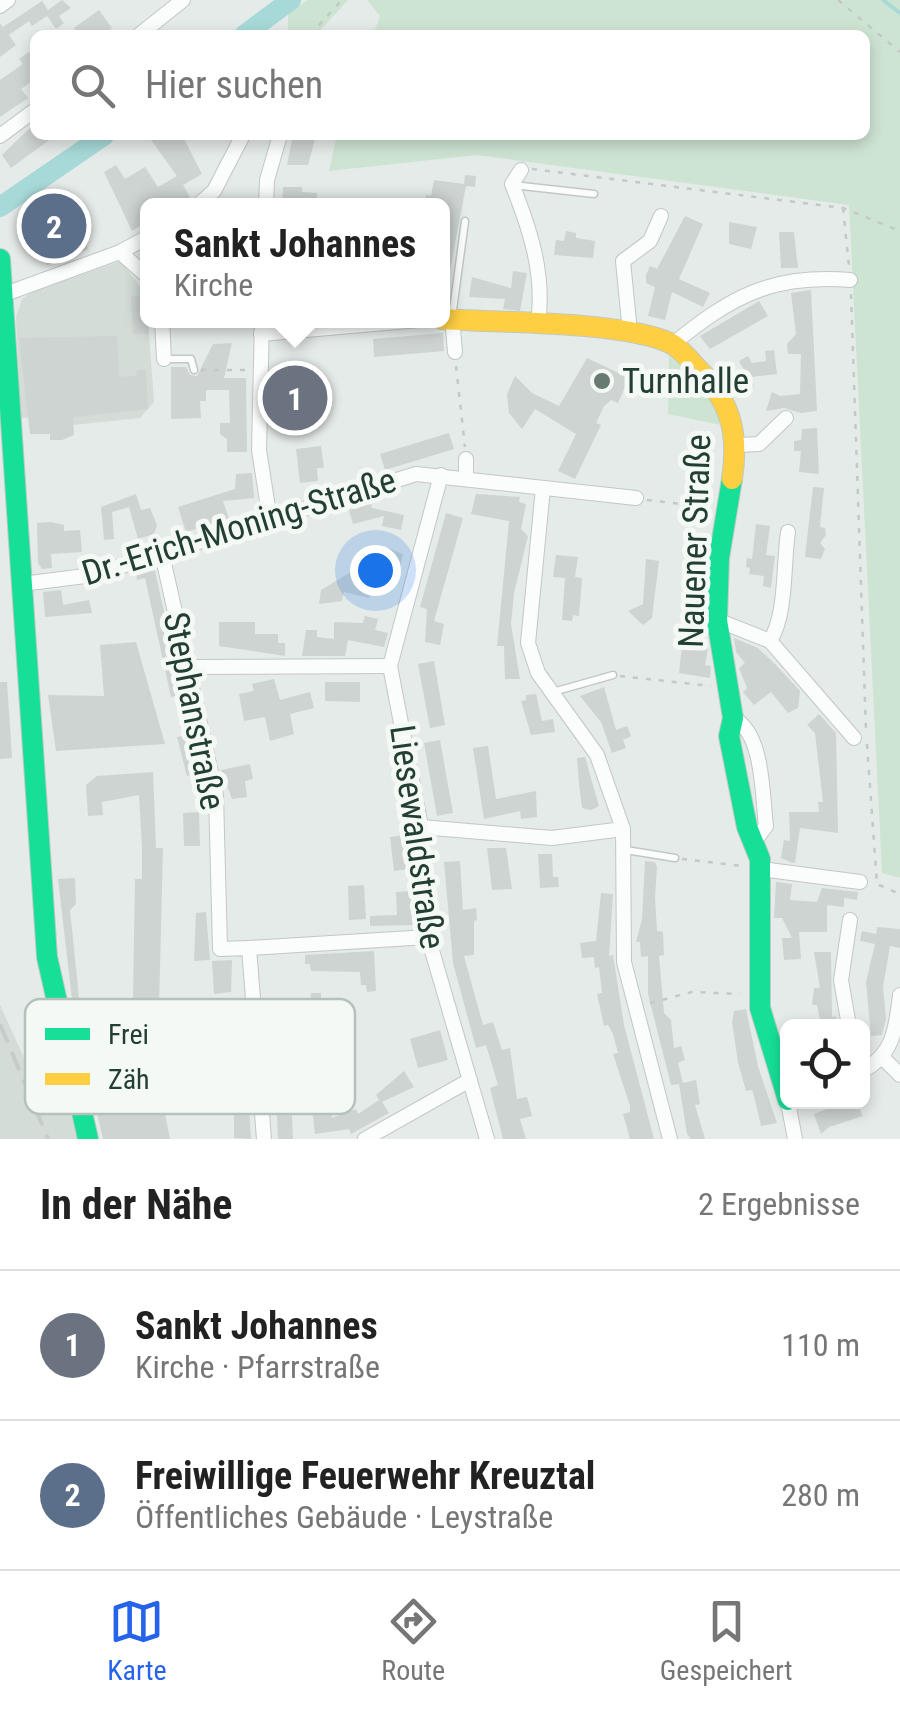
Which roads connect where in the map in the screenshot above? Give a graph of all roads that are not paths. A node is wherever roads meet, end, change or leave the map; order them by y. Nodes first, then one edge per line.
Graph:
1 (8, 0) edge
2 (185, 1) edge
3 (0, 6) edge
4 (146, 30) edge
5 (30, 114) edge
6 (0, 136) edge
7 (241, 140) edge
8 (279, 140) edge
9 (521, 170) road end
10 (512, 184) junction
11 (594, 194) dead end
12 (206, 198) edge
13 (266, 198) edge
14 (661, 216) dead end
15 (465, 221) dead end
16 (140, 241) edge
17 (120, 252) junction
18 (0, 259) edge
19 (140, 270) edge
20 (850, 280) road end
21 (2, 295) edge
22 (450, 302) edge
23 (450, 318) edge
24 (538, 323) junction
25 (162, 328) edge
26 (262, 328) edge
27 (449, 328) edge
28 (630, 332) junction
29 (674, 344) junction
30 (455, 352) road end
31 (164, 359) joint
32 (194, 370) road end
33 (786, 418) dead end
34 (737, 446) junction
35 (466, 459) road end
36 (441, 476) junction
37 (466, 478) junction
38 (543, 488) junction
39 (636, 498) road end
40 (270, 520) junction
41 (788, 532) dead end
42 (162, 554) junction
43 (22, 584) junction
44 (716, 620) junction
45 (770, 642) junction
46 (390, 666) junction
47 (188, 667) junction
48 (613, 675) road end
49 (552, 692) junction
50 (854, 738) dead end
51 (421, 827) junction
52 (623, 829) junction
53 (626, 850) junction
54 (676, 858) road end
55 (762, 869) junction
56 (860, 882) dead end
57 (850, 920) dead end
58 (428, 937) junction
59 (249, 948) junction
60 (900, 995) edge
61 (57, 999) edge
62 (253, 999) edge
63 (848, 1019) edge
64 (882, 1058) junction
65 (870, 1063) edge
66 (900, 1076) edge
67 (470, 1080) junction
68 (780, 1081) edge
69 (791, 1109) edge
70 (82, 1114) edge
71 (262, 1114) edge
72 (88, 1139) edge
73 (264, 1139) edge
74 (365, 1139) edge
75 (487, 1139) edge
76 (670, 1139) edge
77 (795, 1139) edge

1 - 3 street
2 - 4 street
5 - 6 street
7 - 12 street
8 - 13 street
9 - 10 street
10 - 11 lane
10 - 24 street
14 - 28 street
15 - 22 lane
16 - 17 street
17 - 19 street
17 - 21 street
18 - 21 street
20 - 29 street
21 - 43 street
23 - 24 street
24 - 28 street
25 - 31 street
26 - 40 street
27 - 30 street
28 - 29 street
29 - 34 street, Nauener Straße
31 - 32 lane
33 - 34 street
34 - 44 street, Nauener Straße
35 - 37 street
36 - 37 street, Dr.-Erich-Moning-Straße
36 - 40 street, Dr.-Erich-Moning-Straße
36 - 46 street, Liesewaldstraße
37 - 38 street, Dr.-Erich-Moning-Straße
38 - 39 street, Dr.-Erich-Moning-Straße
38 - 49 street
40 - 42 street, Dr.-Erich-Moning-Straße
41 - 45 street
42 - 43 street, Dr.-Erich-Moning-Straße
42 - 47 street, Stephanstraße
43 - 61 street
44 - 45 street
44 - 55 street, Nauener Straße
45 - 50 street
46 - 47 street
46 - 51 street, Liesewaldstraße
47 - 59 street, Stephanstraße
48 - 49 lane
49 - 52 street
51 - 52 street
51 - 58 street, Liesewaldstraße
52 - 53 street
53 - 54 lane
53 - 76 street
55 - 56 street
55 - 68 street, Nauener Straße
57 - 63 street
58 - 59 street
58 - 67 street, Liesewaldstraße
59 - 62 street
60 - 64 street
64 - 65 street
64 - 66 street
67 - 74 street
67 - 75 street, Liesewaldstraße
69 - 77 street, Nauener Straße
70 - 72 street
71 - 73 street

